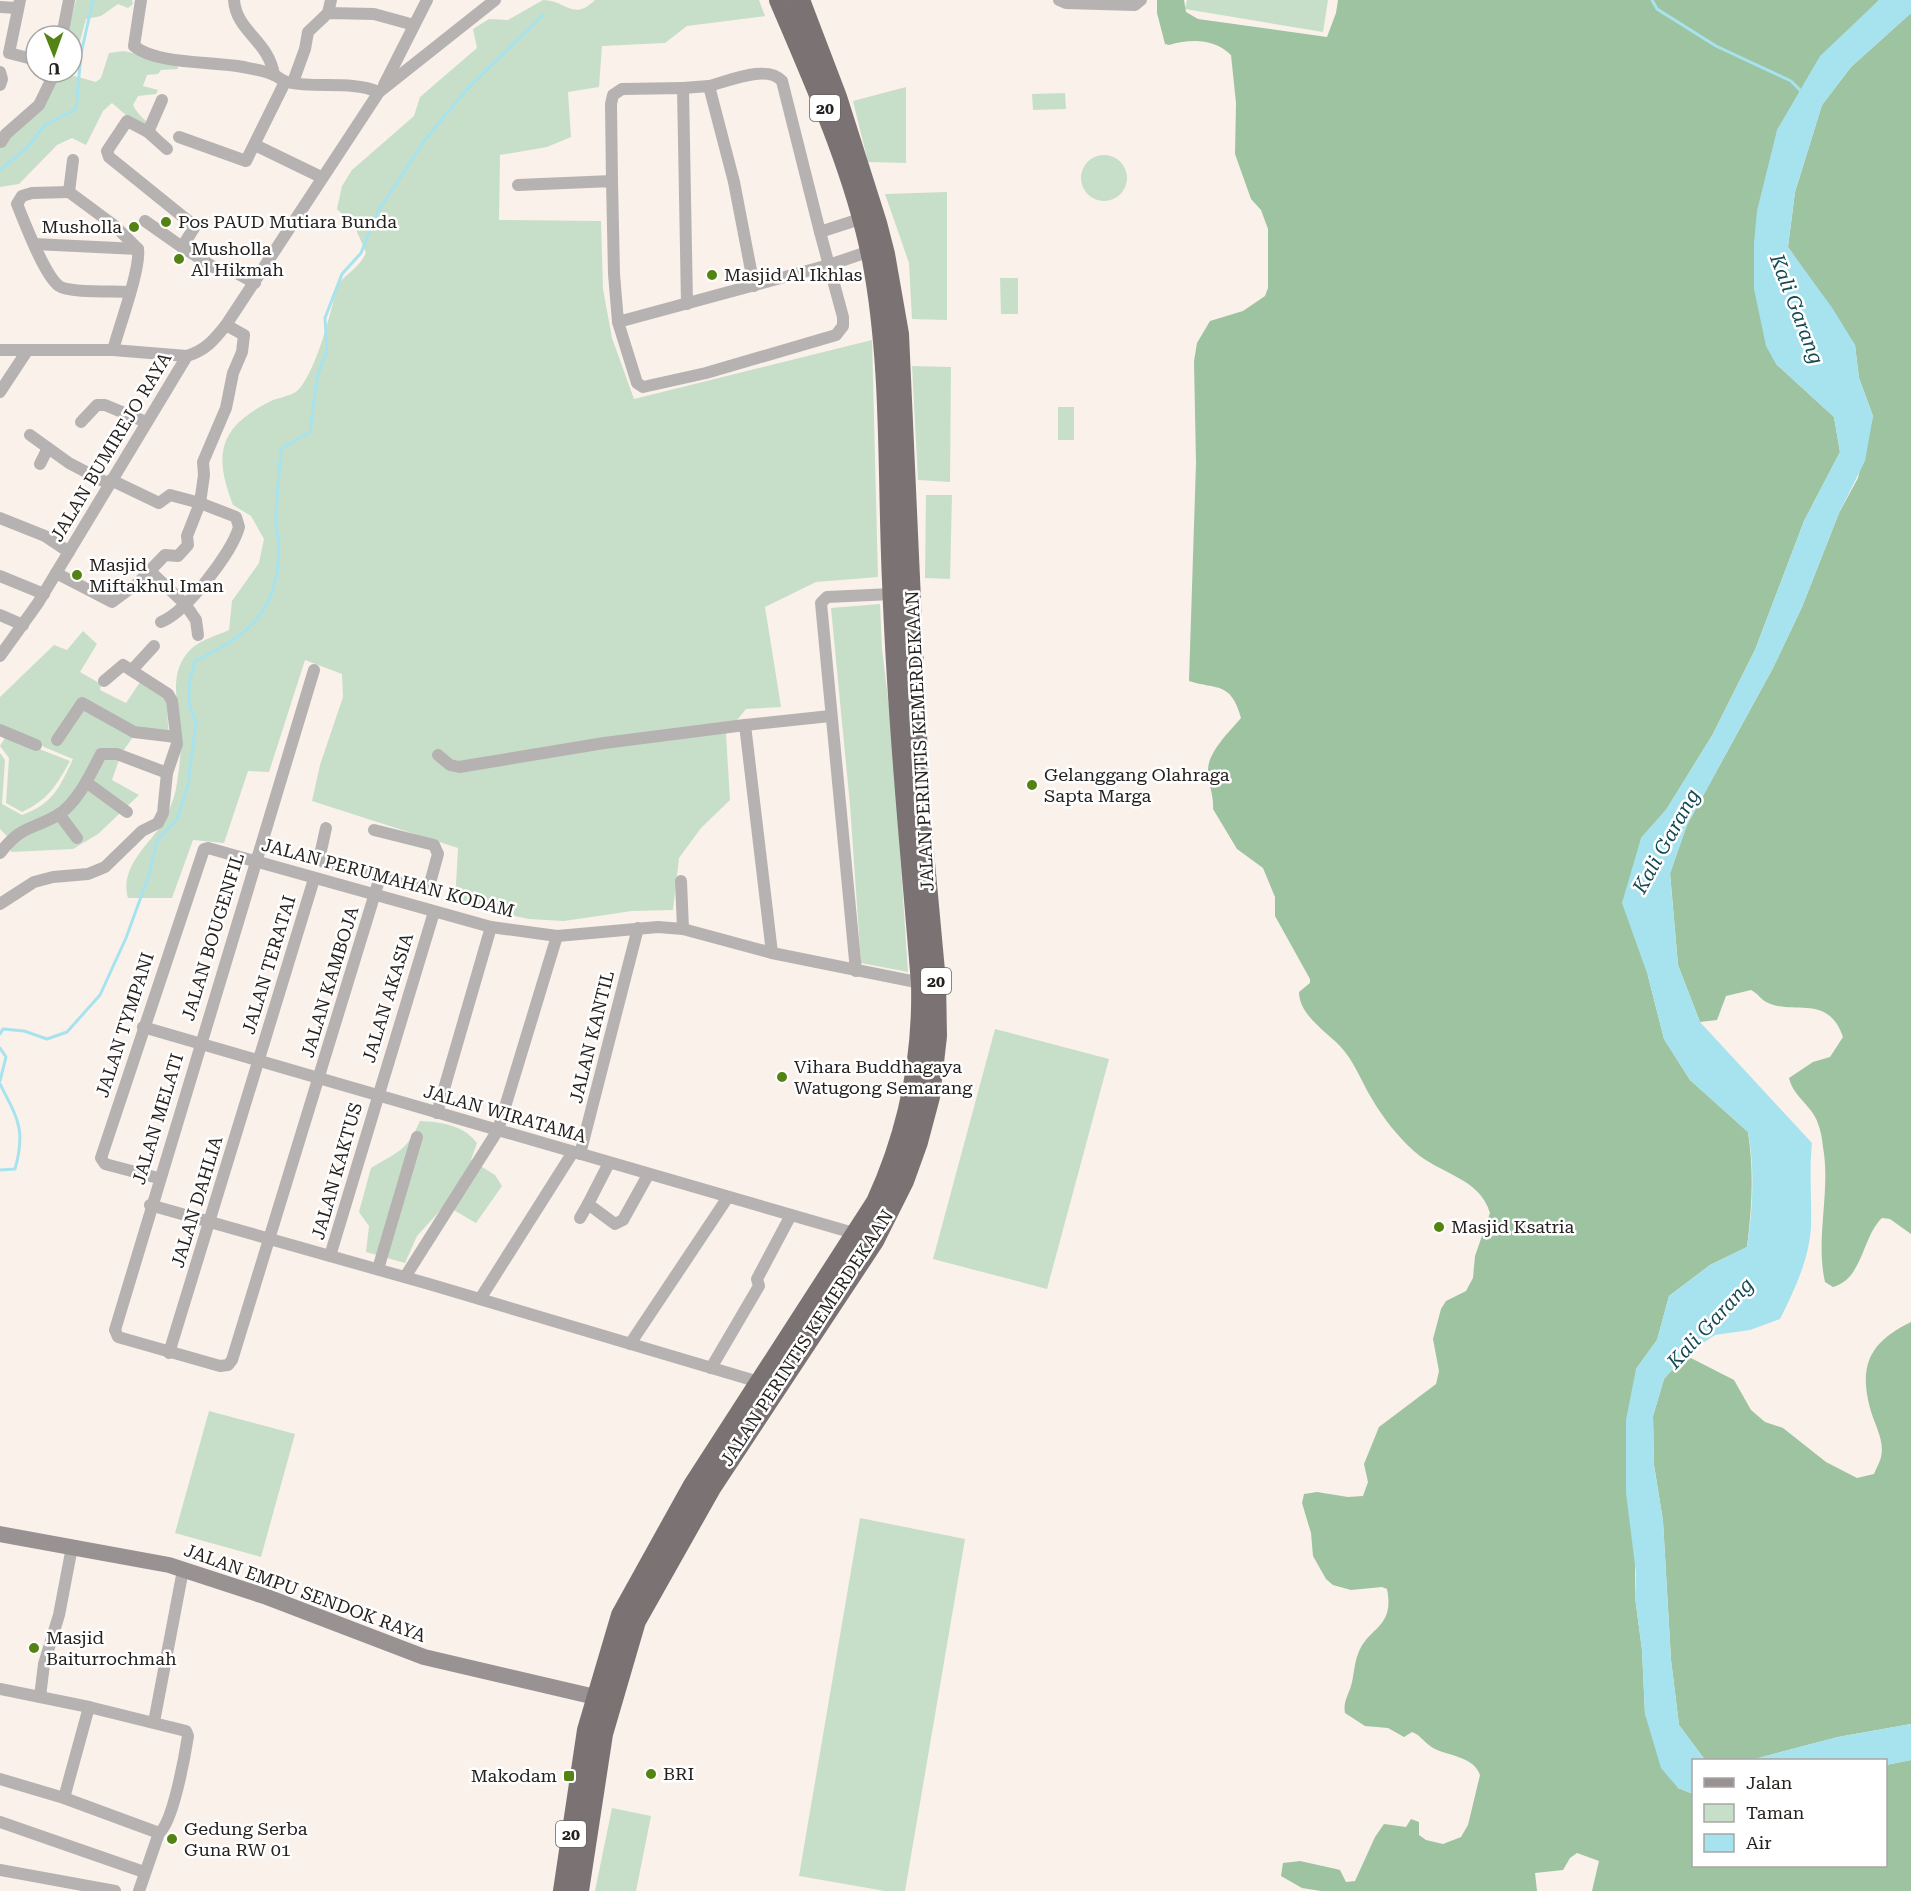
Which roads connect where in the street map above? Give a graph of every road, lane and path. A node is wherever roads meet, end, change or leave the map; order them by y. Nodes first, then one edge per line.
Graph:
1 (69, 0) edge
2 (141, 0) edge
3 (234, 0) edge
4 (331, 0) edge
5 (427, 0) edge
6 (779, 0) edge
7 (800, 0) edge
8 (1141, 0) edge
9 (492, 1) edge
10 (1059, 1) edge
11 (18, 4) edge
12 (0, 7) edge
13 (328, 13) junction
14 (64, 24) edge
15 (414, 25) junction
16 (4, 54) edge
17 (24, 58) edge
18 (0, 72) edge
19 (274, 75) junction
20 (289, 82) junction
21 (49, 84) edge
22 (0, 85) edge
23 (709, 86) junction
24 (683, 88) junction
25 (381, 90) junction
26 (162, 100) dead end
27 (148, 132) junction
28 (179, 137) dead end
29 (1, 142) edge
30 (255, 145) junction
31 (168, 149) dead end
32 (73, 160) dead end
33 (321, 177) junction
34 (612, 181) junction
35 (518, 185) dead end
36 (69, 192) junction
37 (867, 217) junction
38 (145, 221) dead end
39 (820, 232) junction
40 (34, 244) junction
41 (182, 247) junction
42 (138, 249) junction
43 (870, 251) junction
44 (829, 265) junction
45 (255, 283) junction
46 (754, 286) junction
47 (128, 292) junction
48 (687, 304) junction
49 (618, 322) junction
50 (226, 325) junction
51 (0, 350) edge
52 (113, 350) junction
53 (27, 351) junction
54 (187, 356) junction
55 (0, 392) edge
56 (81, 422) dead end
57 (146, 422) junction
58 (30, 435) dead end
59 (48, 448) junction
60 (40, 464) dead end
61 (110, 482) junction
62 (200, 503) junction
63 (0, 518) edge
64 (69, 552) junction
65 (150, 571) junction
66 (56, 573) junction
67 (0, 576) edge
68 (44, 594) junction
69 (892, 594) junction
70 (185, 604) junction
71 (0, 615) edge
72 (161, 622) dead end
73 (23, 625) junction
74 (198, 635) dead end
75 (154, 646) dead end
76 (0, 656) edge
77 (132, 670) junction
78 (314, 670) dead end
79 (104, 681) dead end
80 (831, 716) junction
81 (745, 725) junction
82 (0, 730) edge
83 (176, 737) junction
84 (57, 740) dead end
85 (36, 745) dead end
86 (438, 755) dead end
87 (167, 773) junction
88 (86, 782) junction
89 (126, 812) dead end
90 (59, 814) junction
91 (915, 817) junction
92 (326, 828) dead end
93 (374, 830) dead end
94 (77, 838) dead end
95 (208, 848) joint
96 (0, 853) edge
97 (254, 862) junction
98 (380, 877) junction
99 (314, 879) junction
100 (681, 881) dead end
101 (375, 896) junction
102 (0, 904) edge
103 (434, 912) junction
104 (491, 927) junction
105 (638, 928) junction
106 (683, 929) junction
107 (557, 936) junction
108 (772, 953) junction
109 (856, 971) junction
110 (921, 983) junction
111 (143, 1028) junction
112 (199, 1044) junction
113 (259, 1061) junction
114 (319, 1079) junction
115 (378, 1095) junction
116 (437, 1113) junction
117 (498, 1130) junction
118 (417, 1137) dead end
119 (577, 1153) junction
120 (609, 1163) junction
121 (648, 1175) junction
122 (158, 1178) junction
123 (728, 1197) junction
124 (588, 1204) junction
125 (150, 1205) junction
126 (791, 1215) junction
127 (580, 1218) dead end
128 (209, 1221) junction
129 (857, 1234) junction
130 (270, 1239) junction
131 (330, 1256) junction
132 (378, 1269) junction
133 (405, 1277) junction
134 (480, 1299) junction
135 (630, 1344) junction
136 (170, 1353) junction
137 (711, 1368) junction
138 (768, 1385) junction
139 (0, 1534) edge
140 (72, 1547) junction
141 (183, 1570) junction
142 (0, 1689) edge
143 (40, 1697) junction
144 (603, 1699) junction
145 (89, 1707) junction
146 (154, 1722) junction
147 (0, 1779) edge
148 (64, 1798) junction
149 (0, 1822) edge
150 (159, 1833) junction
151 (0, 1870) edge
152 (144, 1872) junction
153 (115, 1891) edge
154 (139, 1891) edge
155 (563, 1891) edge
156 (579, 1891) edge

1 - 14 street
2 - 19 street
3 - 19 street
4 - 13 street
5 - 15 street
6 - 37 highway, JALAN PERINTIS KEMERDEKAAN / 20
7 - 37 highway, JALAN PERINTIS KEMERDEKAAN / 20
8 - 10 street
9 - 25 street, JALAN BUMIREJO RAYA
11 - 12 street
11 - 16 street
13 - 15 street
13 - 20 street
15 - 25 street
16 - 17 street
18 - 22 street
19 - 20 street
20 - 25 street
20 - 30 street
21 - 29 street
23 - 24 street
23 - 39 street
23 - 46 street
24 - 34 street
24 - 48 street
25 - 33 street, JALAN BUMIREJO RAYA
26 - 27 street
27 - 31 street
27 - 41 street
28 - 30 street
30 - 33 street
32 - 36 street
33 - 45 street, JALAN BUMIREJO RAYA
34 - 35 street
34 - 49 street
36 - 40 street
36 - 42 street
37 - 39 street
37 - 43 highway, JALAN PERINTIS KEMERDEKAAN / 20
37 - 91 highway, JALAN PERINTIS KEMERDEKAAN / 20
38 - 41 street
39 - 44 street
40 - 42 street
40 - 47 street
41 - 45 street
42 - 47 street
43 - 44 street
43 - 69 highway, JALAN PERINTIS KEMERDEKAAN / 20
44 - 46 street
44 - 49 street
45 - 50 street, JALAN BUMIREJO RAYA
46 - 48 street
47 - 52 street
48 - 49 street
50 - 54 street, JALAN BUMIREJO RAYA
50 - 62 street
51 - 53 street
52 - 53 street
52 - 54 street
53 - 55 street
54 - 57 street, JALAN BUMIREJO RAYA
56 - 57 street
57 - 61 street, JALAN BUMIREJO RAYA
58 - 59 street
59 - 60 street
59 - 61 street
61 - 62 street
61 - 64 street, JALAN BUMIREJO RAYA
62 - 65 street
62 - 70 street
63 - 64 street
64 - 66 street, JALAN BUMIREJO RAYA
65 - 66 street
65 - 70 street
66 - 68 street, JALAN BUMIREJO RAYA
67 - 68 street
68 - 73 street, JALAN BUMIREJO RAYA
69 - 80 street
69 - 91 highway, JALAN PERINTIS KEMERDEKAAN / 20
70 - 72 street
70 - 74 street
71 - 73 street
73 - 76 street, JALAN BUMIREJO RAYA
75 - 77 street
77 - 79 street
77 - 83 street
78 - 97 street, JALAN BOUGENFIL
80 - 81 street
80 - 109 street
81 - 86 street
81 - 108 street
82 - 85 street
83 - 84 street
83 - 87 street
87 - 88 street
87 - 102 street
88 - 89 street
88 - 90 street
90 - 94 street
90 - 96 street
91 - 110 highway, JALAN PERINTIS KEMERDEKAAN / 20
91 - 138 highway, JALAN PERINTIS KEMERDEKAAN / 20
92 - 98 street
93 - 98 street
95 - 97 street, JALAN PERUMAHAN KODAM
95 - 111 street, JALAN TYMPANI
97 - 99 street, JALAN PERUMAHAN KODAM
97 - 112 street, JALAN BOUGENFIL
98 - 101 street, JALAN KAMBOJA
99 - 101 street, JALAN PERUMAHAN KODAM
99 - 113 street, JALAN TERATAI
100 - 106 street
101 - 103 street, JALAN PERUMAHAN KODAM
101 - 114 street, JALAN KAMBOJA
103 - 104 street, JALAN PERUMAHAN KODAM
103 - 115 street, JALAN AKASIA
104 - 107 street, JALAN PERUMAHAN KODAM
104 - 116 street
105 - 106 street, JALAN PERUMAHAN KODAM
105 - 107 street, JALAN PERUMAHAN KODAM
105 - 119 street, JALAN KANTIL
106 - 108 street, JALAN PERUMAHAN KODAM
107 - 117 street
108 - 109 street, JALAN PERUMAHAN KODAM
109 - 110 street, JALAN PERUMAHAN KODAM
110 - 129 highway, JALAN PERINTIS KEMERDEKAAN / 20
111 - 112 street, JALAN WIRATAMA
111 - 122 street, JALAN TYMPANI
112 - 113 street, JALAN WIRATAMA
112 - 122 street, JALAN MELATI
113 - 114 street, JALAN WIRATAMA
113 - 128 street, JALAN DAHLIA
114 - 115 street, JALAN WIRATAMA
114 - 130 street, JALAN KAMBOJA
115 - 116 street, JALAN WIRATAMA
115 - 131 street, JALAN KAKTUS
116 - 117 street, JALAN WIRATAMA
117 - 119 street, JALAN WIRATAMA
117 - 133 street
118 - 132 street
119 - 120 street, JALAN WIRATAMA
119 - 134 street, JALAN KANTIL
120 - 121 street, JALAN WIRATAMA
120 - 124 street
121 - 123 street, JALAN WIRATAMA
121 - 124 street
122 - 125 street, JALAN MELATI
123 - 126 street, JALAN WIRATAMA
123 - 135 street
124 - 127 street
125 - 128 street
125 - 136 street, JALAN MELATI
126 - 129 street, JALAN WIRATAMA
126 - 137 street
128 - 130 street
128 - 136 street, JALAN DAHLIA
129 - 138 highway, JALAN PERINTIS KEMERDEKAAN / 20
130 - 131 street
130 - 136 street
131 - 132 street
132 - 133 street
133 - 134 street
134 - 135 street
135 - 137 street
137 - 138 street
138 - 144 highway, JALAN PERINTIS KEMERDEKAAN / 20
139 - 140 main road, JALAN EMPU SENDOK RAYA
140 - 141 main road, JALAN EMPU SENDOK RAYA
140 - 143 street
141 - 144 main road, JALAN EMPU SENDOK RAYA
141 - 146 street
142 - 143 street
143 - 145 street
144 - 155 highway, JALAN PERINTIS KEMERDEKAAN / 20
144 - 156 highway, JALAN PERINTIS KEMERDEKAAN / 20
145 - 146 street
145 - 148 street
146 - 150 street
147 - 148 street
148 - 150 street
149 - 152 street
150 - 152 street
151 - 153 street
152 - 154 street

